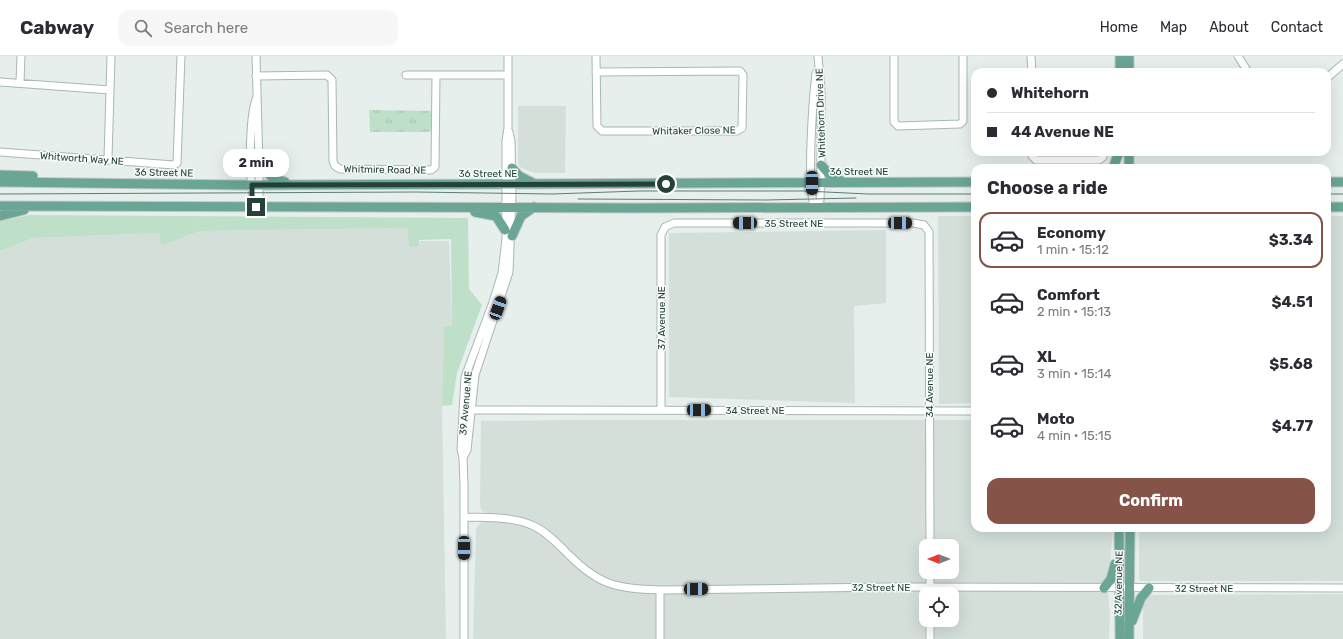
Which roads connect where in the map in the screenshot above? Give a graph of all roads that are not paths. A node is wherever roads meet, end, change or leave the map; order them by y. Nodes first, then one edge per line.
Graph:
1 (21, 56) edge
2 (111, 56) edge
3 (181, 56) edge
4 (256, 56) edge
5 (508, 56) edge
6 (596, 56) edge
7 (894, 56) edge
8 (964, 56) edge
9 (1031, 56) edge
10 (1120, 56) edge
11 (1129, 56) edge
12 (1238, 56) edge
13 (818, 58) edge
14 (1343, 64) edge
15 (1032, 68) edge
16 (1120, 68) edge
17 (1129, 68) edge
18 (1246, 68) edge
19 (596, 72) junction
20 (406, 74) dead end
21 (1331, 74) edge
22 (436, 75) junction
23 (508, 75) junction
24 (256, 76) junction
25 (0, 82) edge
26 (20, 84) junction
27 (110, 90) junction
28 (256, 99) junction
29 (508, 128) junction
30 (0, 152) edge
31 (1032, 156) edge
32 (1103, 156) edge
33 (108, 159) junction
34 (260, 165) junction
35 (821, 165) junction
36 (512, 168) junction
37 (0, 175) edge
38 (0, 182) edge
39 (84, 182) junction
40 (844, 182) junction
41 (971, 182) edge
42 (1331, 182) edge
43 (1343, 182) edge
44 (816, 183) junction
45 (294, 184) junction
46 (508, 184) junction
47 (536, 184) junction
48 (256, 185) junction
49 (0, 206) edge
50 (40, 207) junction
51 (256, 207) junction
52 (460, 207) junction
53 (508, 207) junction
54 (534, 207) junction
55 (971, 207) edge
56 (1331, 207) edge
57 (1343, 207) edge
58 (815, 208) junction
59 (0, 216) edge
60 (924, 225) joint
61 (665, 227) joint
62 (509, 233) junction
63 (463, 410) junction
64 (472, 410) junction
65 (661, 410) junction
66 (929, 411) junction
67 (971, 411) edge
68 (463, 458) junction
69 (464, 517) junction
70 (1119, 532) edge
71 (1130, 532) edge
72 (930, 539) edge
73 (1118, 553) junction
74 (1123, 587) junction
75 (1104, 588) junction
76 (1148, 588) junction
77 (1343, 588) edge
78 (660, 590) junction
79 (959, 590) edge
80 (919, 591) edge
81 (930, 627) edge
82 (1129, 636) edge
83 (464, 639) edge
84 (660, 639) edge
85 (930, 639) edge
86 (1120, 639) edge

1 - 26 street
2 - 27 street
3 - 33 street, Whitworth Way NE
4 - 24 street
5 - 23 street
6 - 19 street, Whitaker Close NE
7 - 8 street
9 - 15 street
10 - 16 main road
11 - 17 main road
12 - 18 street
13 - 35 street, Whitehorn Drive NE
13 - 44 street, Whitehorn Drive NE
14 - 21 street
19 - 19 street, Whitaker Close NE
20 - 22 street
22 - 23 street
22 - 24 street, Whitmire Road NE
23 - 29 street
24 - 28 street
25 - 26 street
26 - 27 street
27 - 33 street
28 - 34 street
28 - 48 street
29 - 36 street
29 - 46 street
30 - 33 street, Whitworth Way NE
31 - 32 street
34 - 45 main road
34 - 48 street
35 - 40 main road
35 - 44 street, Whitehorn Drive NE
36 - 46 street
36 - 47 main road
37 - 39 main road
38 - 39 main road, 36 Street NE
39 - 48 main road, 36 Street NE
40 - 41 main road, 36 Street NE
40 - 44 main road, 36 Street NE
42 - 43 main road
44 - 47 main road, 36 Street NE
44 - 58 street, Whitehorn Drive NE
45 - 46 main road, 36 Street NE
45 - 48 main road, 36 Street NE
46 - 47 main road, 36 Street NE
46 - 53 street, 39 Avenue NE
48 - 51 street
49 - 50 main road
50 - 51 main road
50 - 59 main road
51 - 52 main road
52 - 53 main road
52 - 62 main road
53 - 54 main road
53 - 62 street, 39 Avenue NE
54 - 58 main road
54 - 62 main road
55 - 58 main road
56 - 57 main road
60 - 61 street, 35 Street NE
60 - 66 street, 34 Avenue NE
61 - 65 street, 37 Avenue NE
62 - 63 street, 39 Avenue NE
62 - 64 street, 39 Avenue NE
63 - 64 street, 34 Street NE
63 - 68 street, 39 Avenue NE
64 - 65 street, 34 Street NE
64 - 68 street, 39 Avenue NE
65 - 66 street, 34 Street NE
66 - 67 street, 34 Street NE
66 - 72 street, 34 Avenue NE
68 - 69 street, 39 Avenue NE
69 - 78 street, 32 Street NE
69 - 83 street, 39 Avenue NE
70 - 73 main road, 32 Avenue NE
71 - 74 main road, 32 Avenue NE
73 - 74 main road, 32 Avenue NE
73 - 75 main road
74 - 75 street, 32 Street NE
74 - 76 street, 32 Street NE
74 - 82 main road, 32 Avenue NE
74 - 86 main road, 32 Avenue NE
75 - 79 street, 32 Street NE
76 - 77 street, 32 Street NE
76 - 82 main road
78 - 80 street, 32 Street NE
78 - 84 street
81 - 85 street

